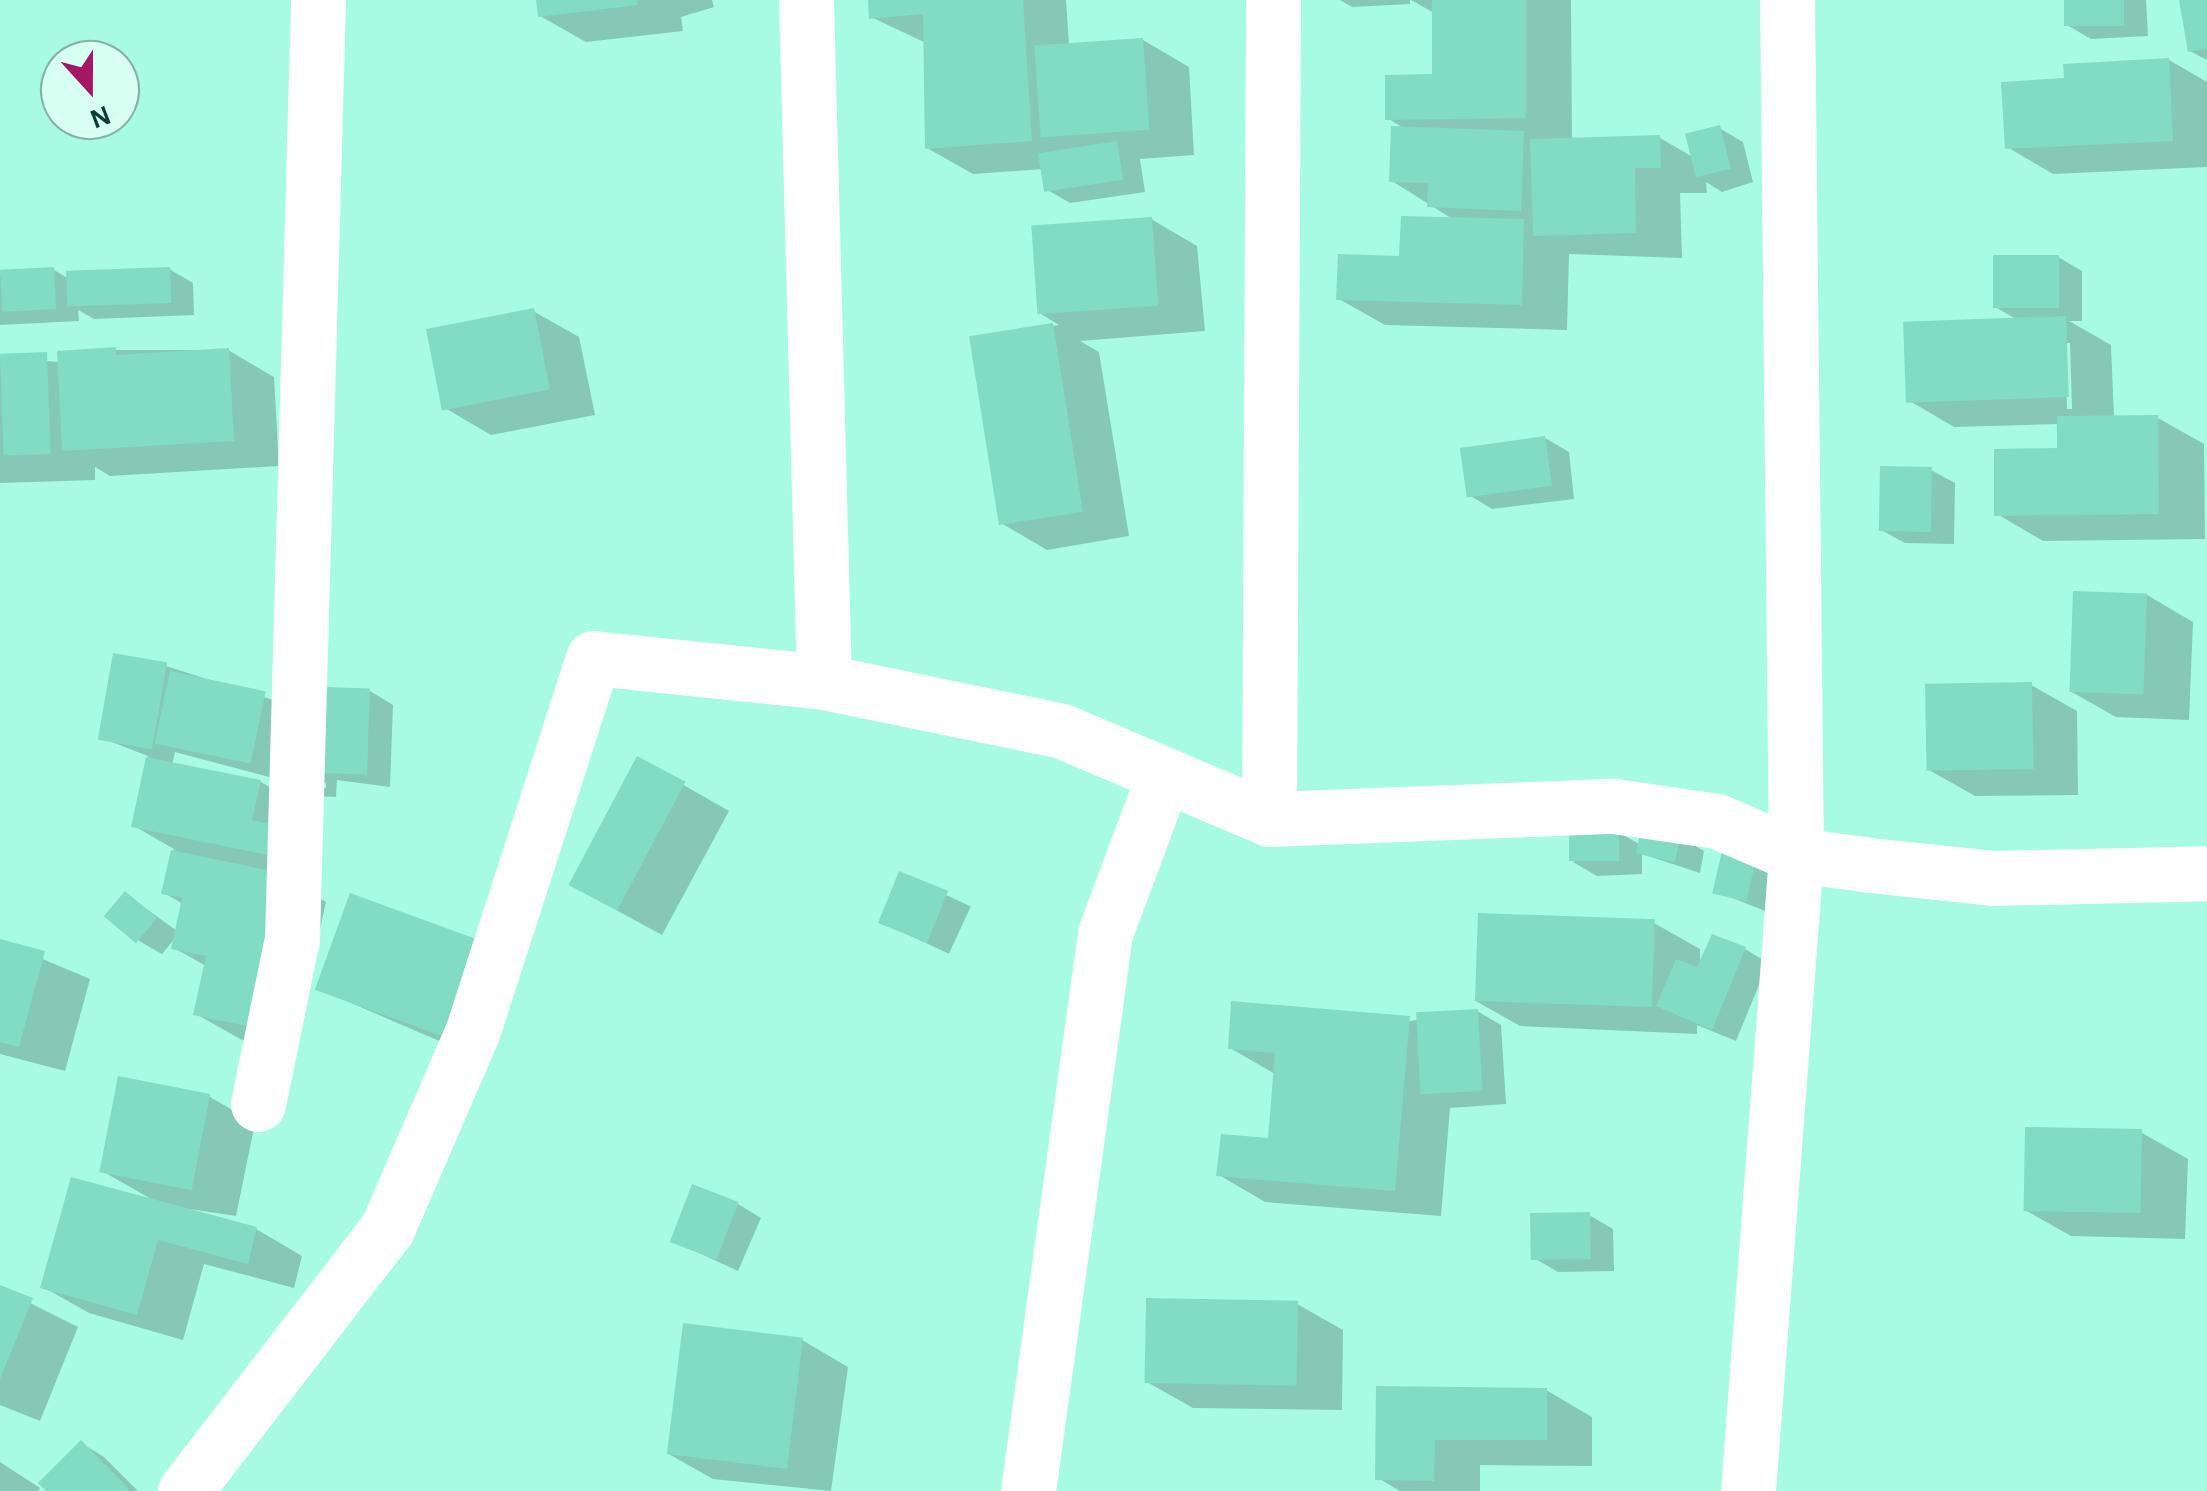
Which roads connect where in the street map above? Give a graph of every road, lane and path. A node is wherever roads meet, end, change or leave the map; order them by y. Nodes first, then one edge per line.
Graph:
1 (318, 0) edge
2 (806, 0) edge
3 (1273, 0) edge
4 (1787, 0) edge
5 (824, 682) junction
6 (1164, 775) junction
7 (1268, 819) junction
8 (1796, 855) junction
9 (2207, 873) edge
10 (258, 1104) dead end
11 (185, 1491) edge
12 (1028, 1491) edge
13 (1748, 1491) edge

1 - 10 street
2 - 5 street
3 - 7 street
4 - 8 street
5 - 6 street
5 - 11 street
6 - 7 street
6 - 12 street
7 - 8 street
8 - 9 street
8 - 13 street

